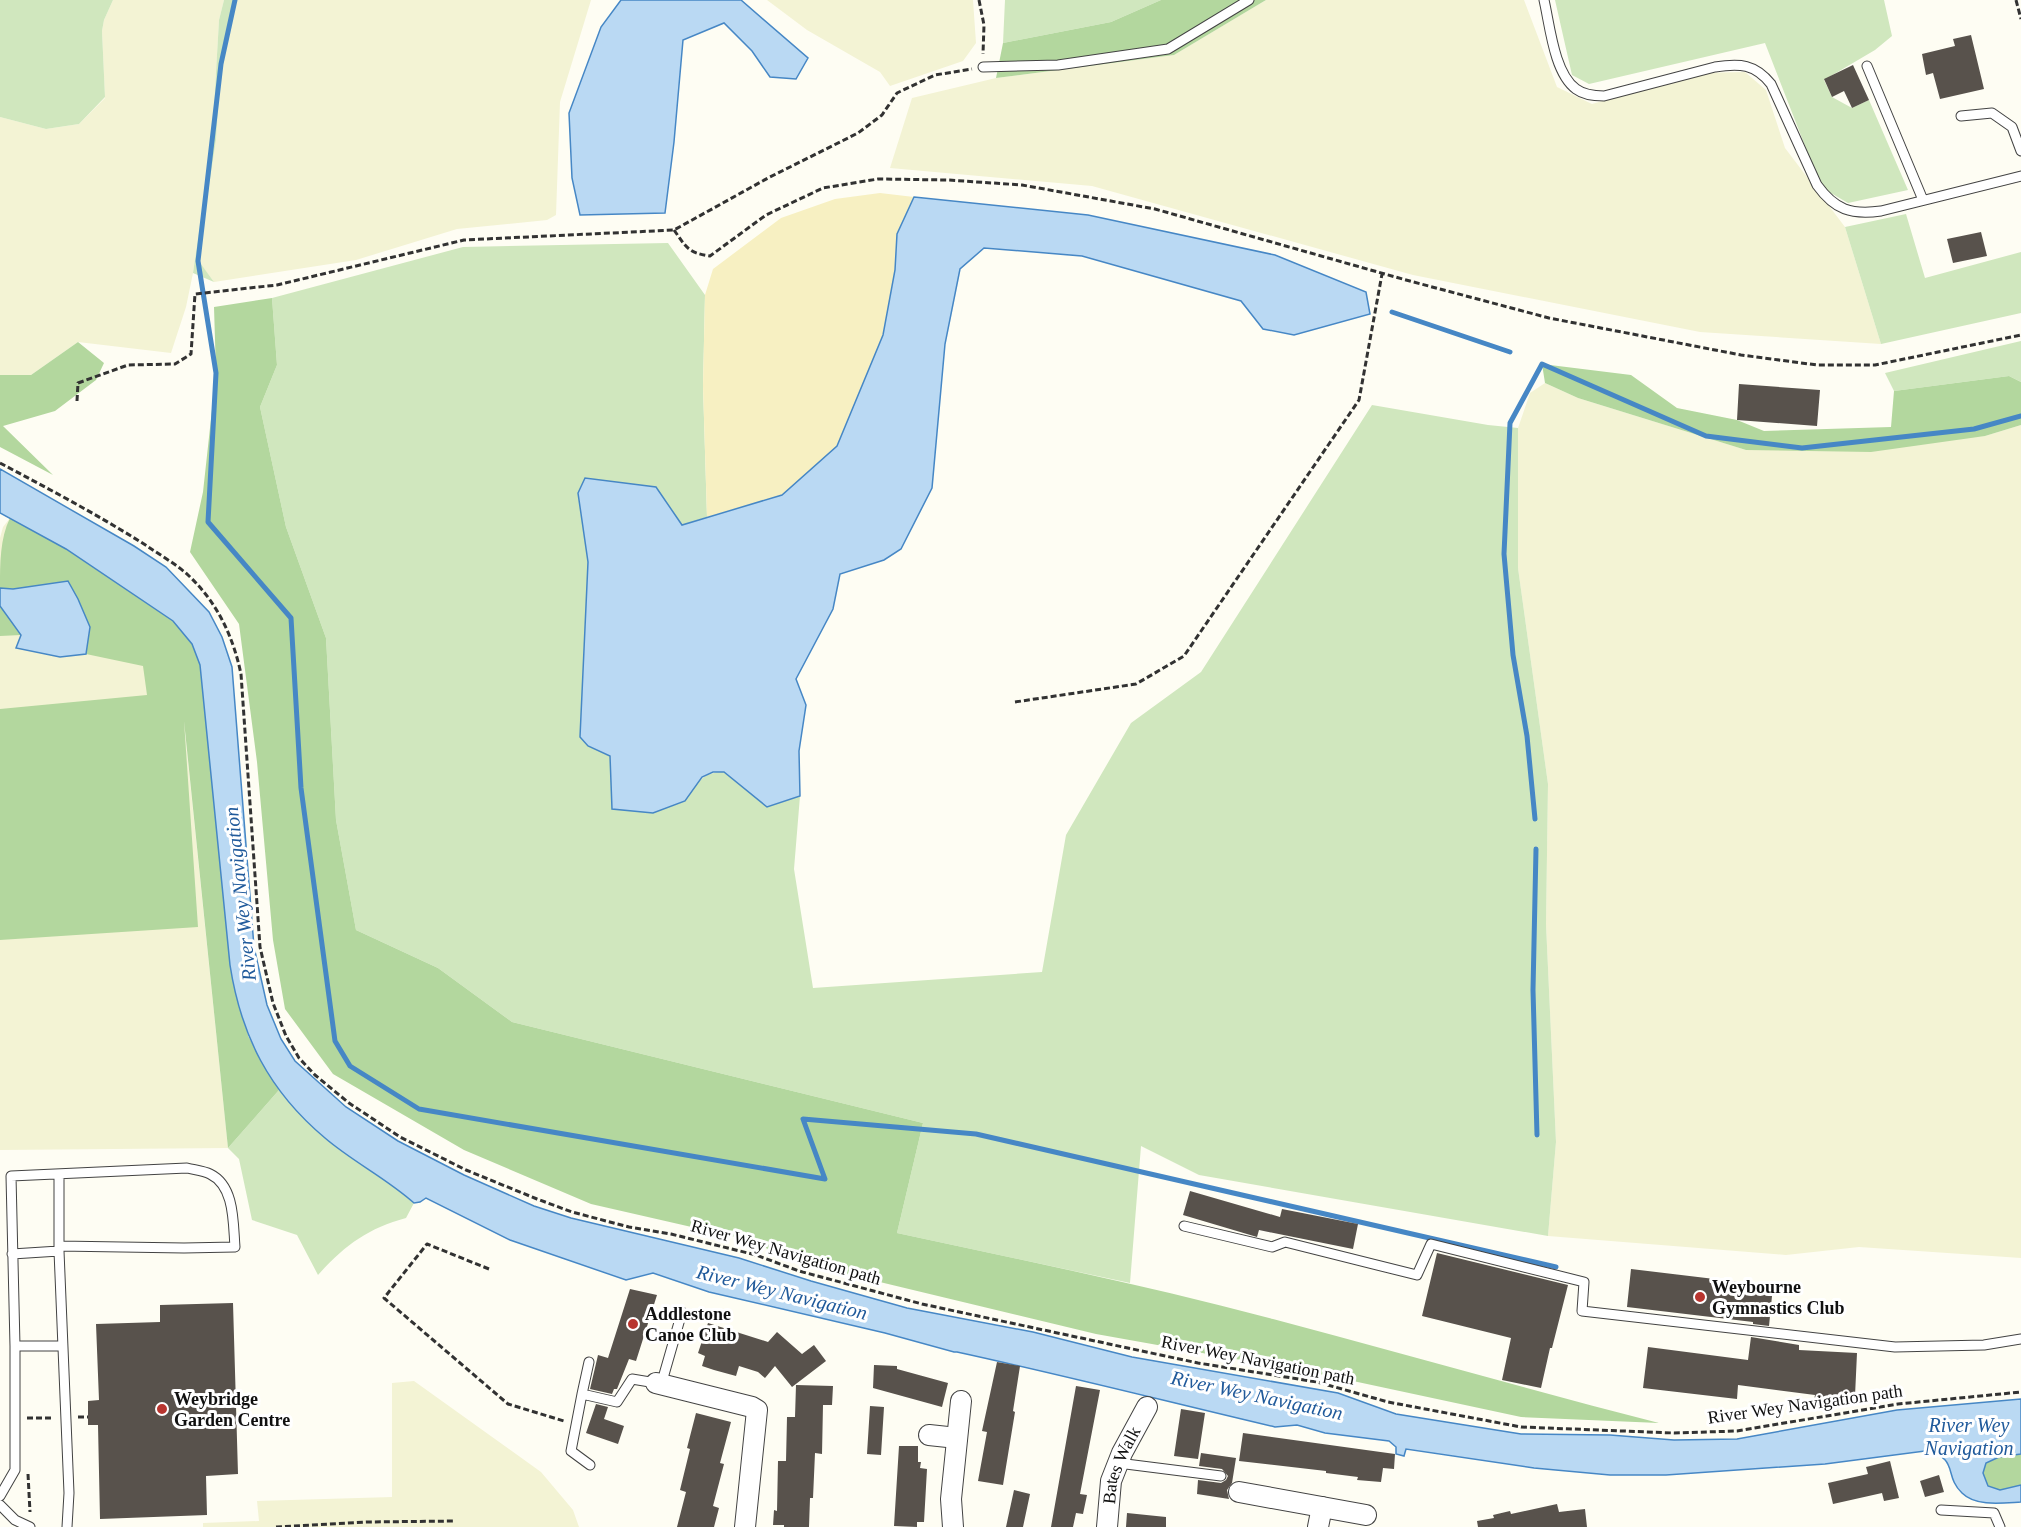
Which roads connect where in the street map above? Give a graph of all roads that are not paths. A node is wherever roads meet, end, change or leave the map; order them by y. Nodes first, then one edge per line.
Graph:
1 (1248, 0) edge
2 (1545, 0) edge
3 (1867, 66) dead end
4 (983, 67) road end
5 (1961, 116) dead end
6 (2021, 151) edge
7 (2021, 176) edge
8 (1923, 200) junction
9 (58, 1174) junction
10 (1184, 1226) dead end
11 (59, 1248) junction
12 (12, 1254) junction
13 (682, 1312) dead end
14 (2021, 1339) edge
15 (15, 1346) junction
16 (63, 1346) junction
17 (589, 1362) dead end
18 (659, 1384) junction
19 (582, 1394) junction
20 (961, 1401) dead end
21 (1147, 1407) dead end
22 (929, 1435) dead end
23 (957, 1438) junction
24 (1118, 1464) junction
25 (590, 1465) dead end
26 (1221, 1476) dead end
27 (1239, 1492) dead end
28 (0, 1496) edge
29 (0, 1505) edge
30 (1941, 1510) dead end
31 (1366, 1515) dead end
32 (1320, 1517) edge
33 (30, 1527) edge
34 (67, 1527) edge
35 (744, 1527) edge
36 (953, 1527) edge
37 (1107, 1527) edge
38 (2000, 1527) edge

1 - 4 lane
2 - 8 lane
3 - 8 lane
5 - 6 lane
7 - 8 lane
9 - 11 lane
9 - 11 lane
9 - 12 lane
10 - 14 lane
11 - 12 lane
11 - 16 lane
12 - 15 lane
13 - 18 lane
15 - 16 lane
15 - 28 lane
16 - 34 lane
17 - 19 lane
18 - 19 lane
18 - 35 street
19 - 25 lane
20 - 23 street
21 - 24 street, Bates Walk
22 - 23 street
23 - 36 street
24 - 26 lane
24 - 37 street, Bates Walk
27 - 32 street
29 - 33 lane
30 - 38 lane
31 - 32 street

